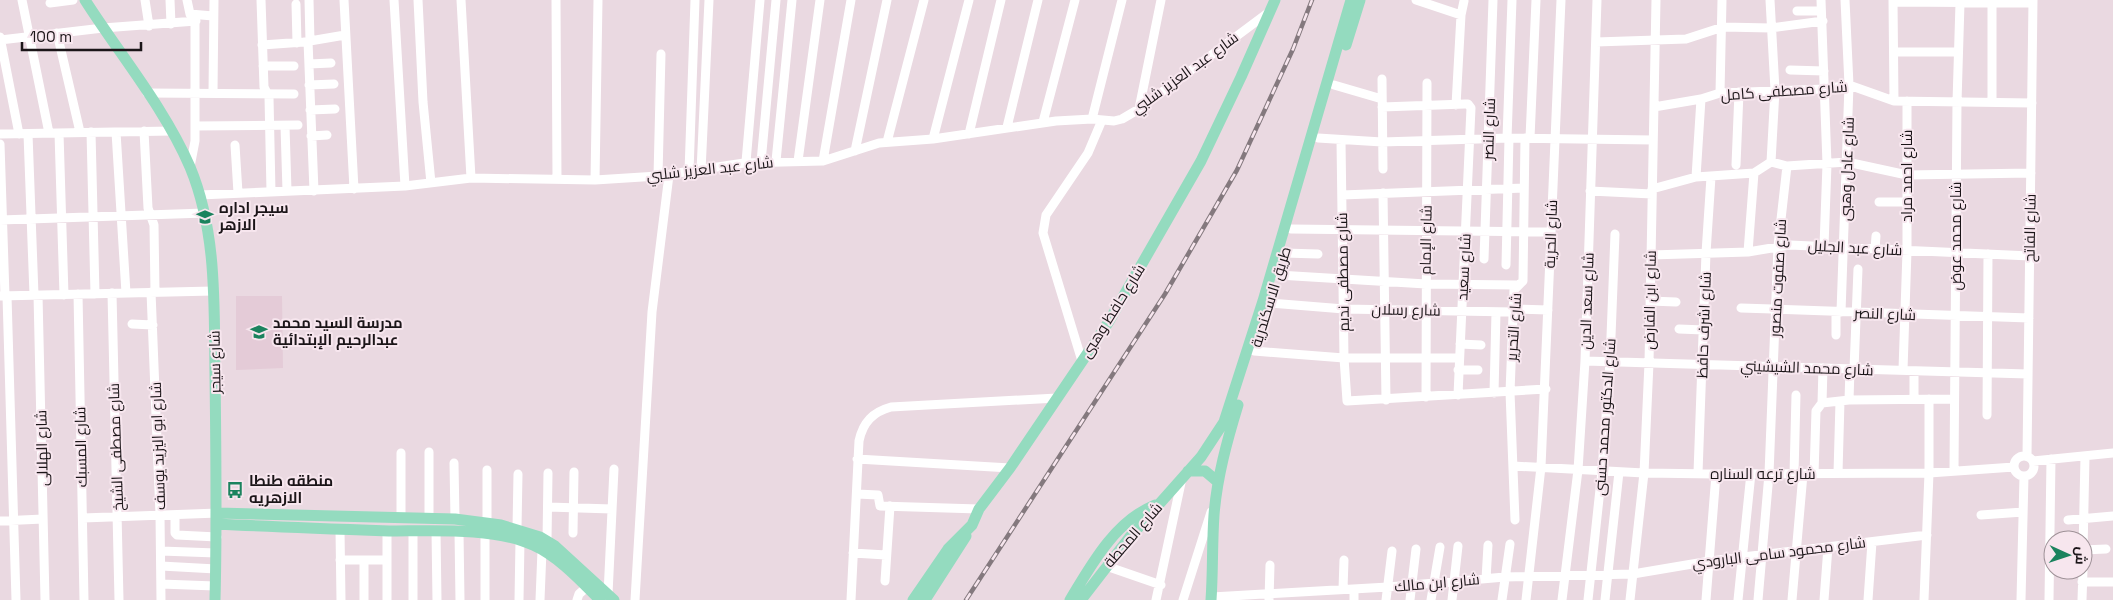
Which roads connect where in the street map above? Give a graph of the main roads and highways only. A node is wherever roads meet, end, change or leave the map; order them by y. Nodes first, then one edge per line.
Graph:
1 (85, 0) edge
2 (1351, 0) edge
3 (1360, 0) edge
4 (1273, 5) edge
5 (1185, 474) junction
6 (1218, 482) junction
7 (1161, 502) junction
8 (369, 517) junction
9 (218, 519) junction
10 (972, 525) junction
11 (486, 528) junction
12 (368, 530) junction
13 (544, 546) junction
14 (607, 598) edge
15 (1212, 598) edge
16 (215, 600) edge
17 (913, 600) edge
18 (925, 600) edge
19 (1070, 600) edge
20 (1081, 600) edge

1 - 9 main road, شارع سيجر
2 - 5 main road, طريق الاسكندرية
3 - 6 main road, طريق الاسكندرية
4 - 10 main road, شارع حافظ وهبى
5 - 6 main road
5 - 7 main road, شارع المحطة
6 - 15 main road, طريق الاسكندرية
7 - 19 main road
7 - 20 main road, شارع المحطة
8 - 9 main road
8 - 11 main road
8 - 12 main road
9 - 12 main road
9 - 16 main road, شارع سيجر
10 - 17 main road, شارع حافظ وهبى
10 - 18 main road
11 - 12 main road
11 - 13 main road
11 - 13 main road
13 - 14 main road
13 - 14 main road

